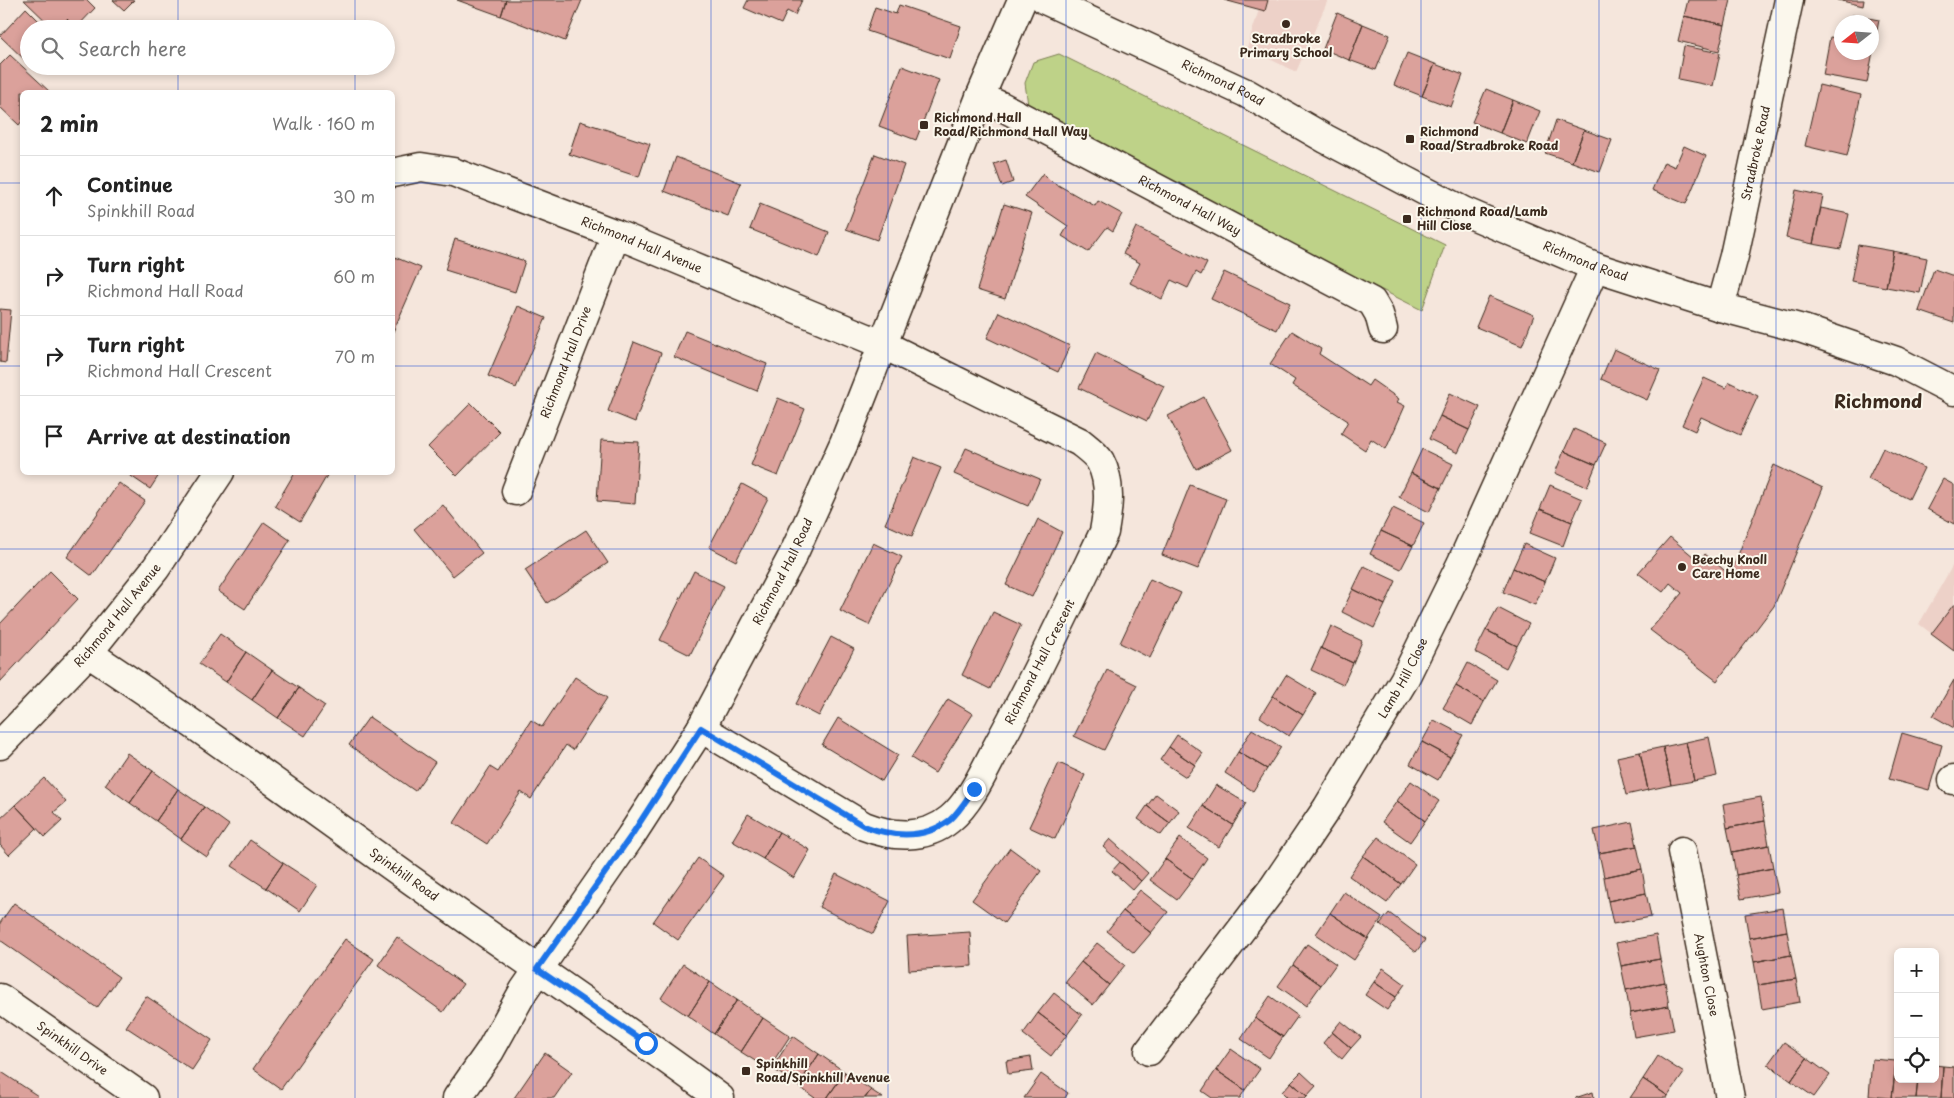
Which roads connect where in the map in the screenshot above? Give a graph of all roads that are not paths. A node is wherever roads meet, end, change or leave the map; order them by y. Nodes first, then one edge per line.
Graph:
1 (1022, 0) edge
2 (1045, 0) edge
3 (1789, 0) edge
4 (980, 97) junction
5 (395, 172) edge
6 (616, 234) junction
7 (1595, 268) junction
8 (1720, 307) junction
9 (1383, 329) dead end
10 (884, 345) junction
11 (1954, 391) edge
12 (218, 475) edge
13 (516, 491) dead end
14 (88, 653) junction
15 (701, 728) junction
16 (0, 745) edge
17 (1682, 851) dead end
18 (537, 969) junction
19 (0, 998) edge
20 (1150, 1051) dead end
21 (143, 1098) edge
22 (457, 1098) edge
23 (720, 1098) edge
24 (1730, 1098) edge

1 - 4 street, Richmond Hall Road
2 - 7 street, Richmond Road
3 - 8 street, Stradbroke Road
4 - 9 street, Richmond Hall Way
4 - 10 street, Richmond Hall Road
5 - 6 street, Richmond Hall Avenue
6 - 10 street, Richmond Hall Avenue
6 - 13 street, Richmond Hall Drive
7 - 8 street, Richmond Road
7 - 20 street, Lamb Hill Close
8 - 11 street, Richmond Road
10 - 15 street, Richmond Hall Road
10 - 15 street, Richmond Hall Crescent
12 - 14 street, Richmond Hall Avenue
14 - 16 street, Richmond Hall Avenue
14 - 18 street, Spinkhill Road
15 - 18 street, Richmond Hall Road
17 - 24 street, Aughton Close
18 - 22 street, Richmond Hall Road
18 - 23 street, Spinkhill Road
19 - 21 street, Spinkhill Drive

